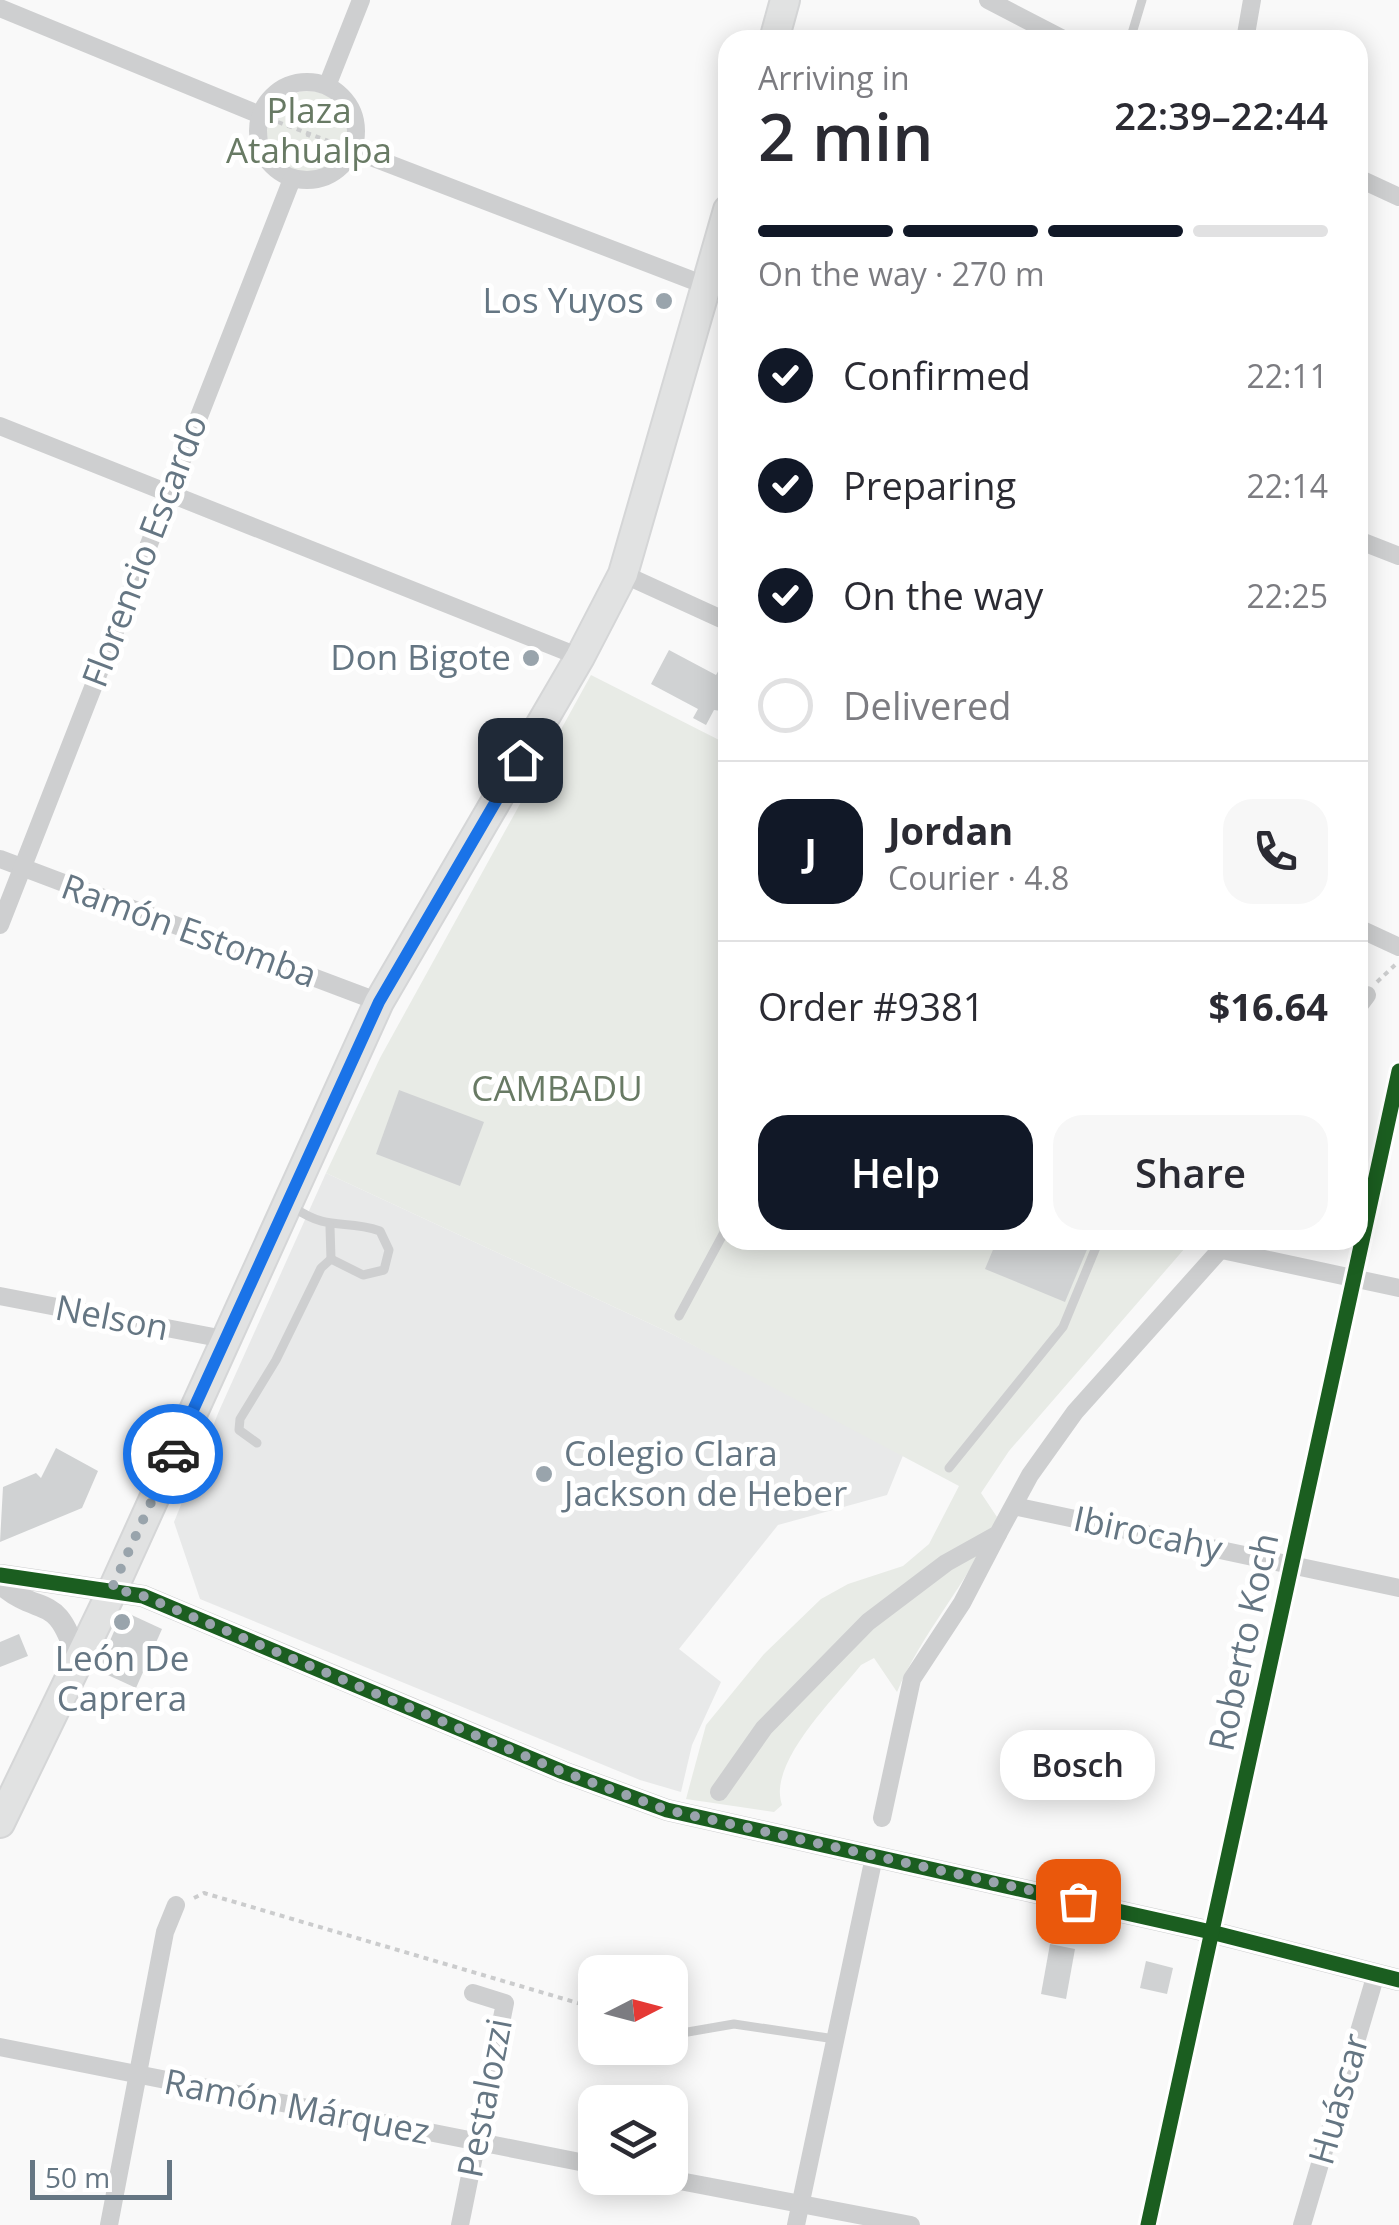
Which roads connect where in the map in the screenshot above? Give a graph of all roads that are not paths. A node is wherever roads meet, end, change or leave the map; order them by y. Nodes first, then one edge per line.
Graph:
1 (361, 0) edge
2 (785, 0) edge
3 (988, 0) edge
4 (1142, 0) edge
5 (1252, 0) edge
6 (0, 8) edge
7 (777, 30) edge
8 (1046, 30) edge
9 (1133, 30) edge
10 (1247, 30) edge
11 (327, 86) junction
12 (260, 115) junction
13 (353, 150) junction
14 (292, 179) junction
15 (1368, 183) edge
16 (1399, 197) edge
17 (717, 290) edge
18 (0, 426) edge
19 (168, 492) junction
20 (1368, 544) edge
21 (1399, 556) edge
22 (623, 574) junction
23 (718, 617) edge
24 (580, 657) junction
25 (0, 859) edge
26 (22, 868) junction
27 (0, 925) edge
28 (1368, 933) edge
29 (1398, 947) edge
30 (379, 1002) junction
31 (1399, 1072) edge
32 (287, 1203) junction
33 (1368, 1221) edge
34 (330, 1226) junction
35 (718, 1244) edge
36 (1095, 1250) edge
37 (1221, 1250) edge
38 (1244, 1250) edge
39 (1362, 1250) edge
40 (331, 1259) junction
41 (1356, 1279) junction
42 (1399, 1288) edge
43 (0, 1296) edge
44 (679, 1316) dead end
45 (224, 1339) junction
46 (258, 1443) dead end
47 (949, 1468) dead end
48 (1014, 1506) junction
49 (998, 1534) junction
50 (1291, 1564) junction
51 (0, 1579) edge
52 (112, 1588) junction
53 (1399, 1588) edge
54 (78, 1661) junction
55 (719, 1792) dead end
56 (882, 1818) dead end
57 (0, 1823) edge
58 (874, 1858) junction
59 (176, 1906) road end
60 (1211, 1932) junction
61 (1376, 1974) junction
62 (1399, 1980) edge
63 (473, 1994) dead end
64 (688, 2032) edge
65 (835, 2039) junction
66 (0, 2047) edge
67 (139, 2076) junction
68 (477, 2143) junction
69 (578, 2162) edge
70 (688, 2182) edge
71 (801, 2203) junction
72 (109, 2225) edge
73 (460, 2225) edge
74 (796, 2225) edge
75 (911, 2225) edge
76 (1148, 2225) edge
77 (1302, 2225) edge

1 - 11 street
2 - 7 main road
3 - 8 street
4 - 9 lane
5 - 10 street
6 - 12 street
11 - 12 street
11 - 13 street
12 - 14 street
13 - 14 street
13 - 17 street
14 - 19 street, Florencio Escardo
15 - 16 street
17 - 22 main road
18 - 19 street
19 - 24 street
19 - 26 street, Florencio Escardo
20 - 21 street
22 - 23 street
22 - 24 main road
24 - 30 main road
25 - 26 street, Ramón Estomba
26 - 27 street, Florencio Escardo
26 - 30 street, Ramón Estomba
28 - 29 street
30 - 32 main road
31 - 33 street, Roberto Koch
32 - 34 lane
32 - 45 main road
34 - 40 lane
34 - 40 lane
35 - 44 lane
36 - 47 lane
37 - 48 street
38 - 41 street
39 - 41 street, Roberto Koch
40 - 46 lane
41 - 42 street
41 - 50 street, Roberto Koch
43 - 45 street, Nelson
45 - 52 main road
48 - 49 street
48 - 50 street, Ibirocahy
49 - 55 street
49 - 56 street
50 - 53 street, Ibirocahy
50 - 60 street, Roberto Koch
51 - 52 street
51 - 54 street
52 - 54 main road
52 - 58 street
54 - 57 main road
58 - 60 street
58 - 65 street
59 - 67 street
60 - 61 street
60 - 76 street, Roberto Koch
61 - 62 street
61 - 77 street, Huáscar
63 - 68 street, Pestalozzi
64 - 65 lane
65 - 71 street
66 - 67 street, Ramón Márquez
67 - 68 street, Ramón Márquez
67 - 72 street
68 - 69 street, Ramón Márquez
68 - 73 street, Pestalozzi
70 - 71 street
71 - 74 street
71 - 75 street

